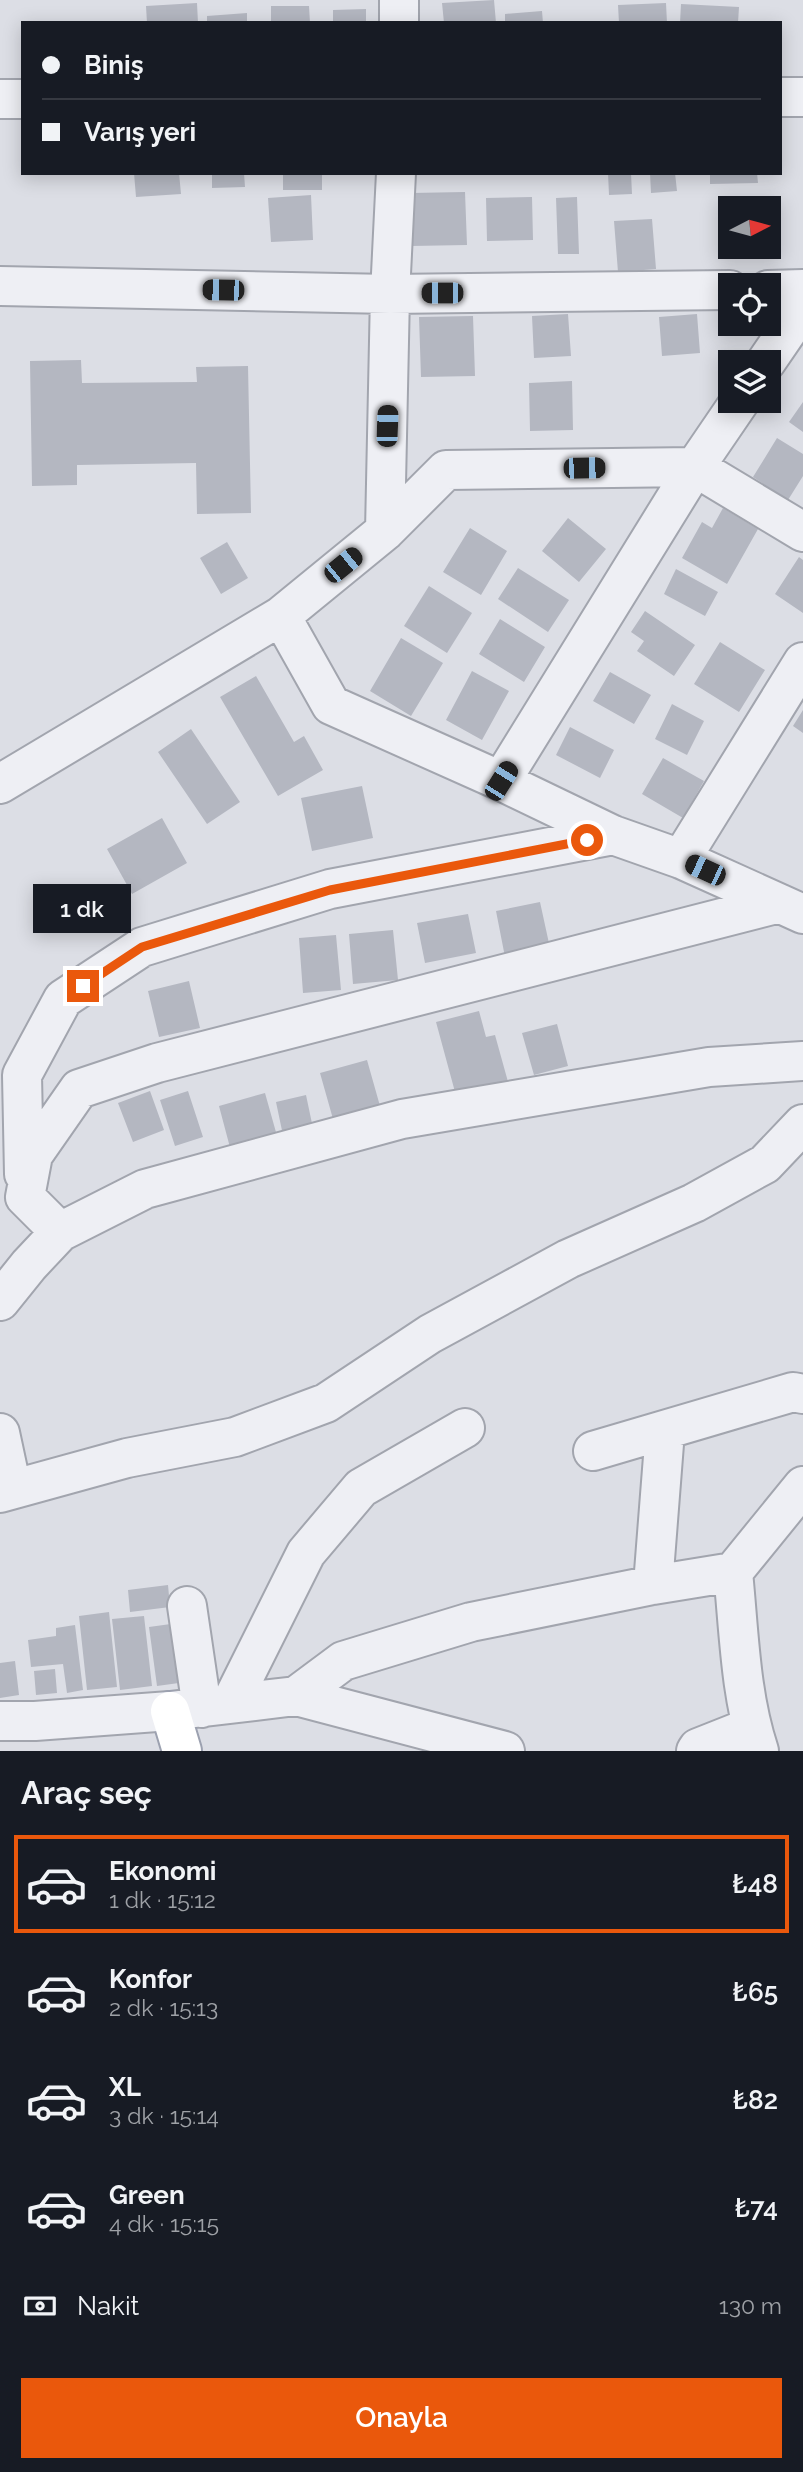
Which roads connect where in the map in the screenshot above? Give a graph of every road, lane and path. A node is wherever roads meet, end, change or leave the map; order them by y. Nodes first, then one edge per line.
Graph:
1 (399, 0) edge
2 (399, 21) edge
3 (782, 97) edge
4 (803, 97) edge
5 (0, 99) edge
6 (21, 99) edge
7 (396, 175) edge
8 (0, 286) edge
9 (803, 289) edge
10 (718, 290) edge
11 (781, 290) edge
12 (390, 294) junction
13 (803, 308) edge
14 (774, 350) edge
15 (732, 413) edge
16 (695, 467) junction
17 (385, 531) junction
18 (803, 531) edge
19 (281, 616) junction
20 (803, 662) edge
21 (501, 781) junction
22 (0, 784) edge
23 (613, 835) junction
24 (681, 859) junction
25 (790, 909) edge
26 (803, 1061) edge
27 (802, 1126) edge
28 (25, 1197) junction
29 (60, 1232) junction
30 (0, 1301) edge
31 (803, 1394) edge
32 (465, 1428) dead end
33 (665, 1431) junction
34 (0, 1433) edge
35 (593, 1451) dead end
36 (803, 1486) edge
37 (6, 1491) edge
38 (733, 1572) junction
39 (653, 1585) junction
40 (187, 1606) dead end
41 (296, 1696) junction
42 (201, 1708) junction
43 (0, 1721) edge
44 (755, 1739) edge
45 (182, 1751) edge
46 (505, 1751) edge
47 (696, 1751) edge

1 - 2 street
3 - 4 street
5 - 6 street
7 - 12 street
8 - 12 street
9 - 11 street
10 - 12 street
12 - 17 street
13 - 14 street
15 - 16 street
16 - 17 street
16 - 18 street
16 - 21 street
17 - 19 street
19 - 21 street
19 - 22 street
20 - 24 street
21 - 23 street
23 - 24 street
23 - 28 street
24 - 25 street
25 - 28 street
26 - 29 street
27 - 37 street
28 - 29 street
29 - 30 street
31 - 33 street
32 - 42 street
33 - 35 street
33 - 39 street
34 - 37 street
36 - 38 street
38 - 39 street
38 - 44 street
39 - 41 street
40 - 42 street
41 - 42 street
41 - 46 street
42 - 43 street
42 - 45 main road
44 - 47 street

